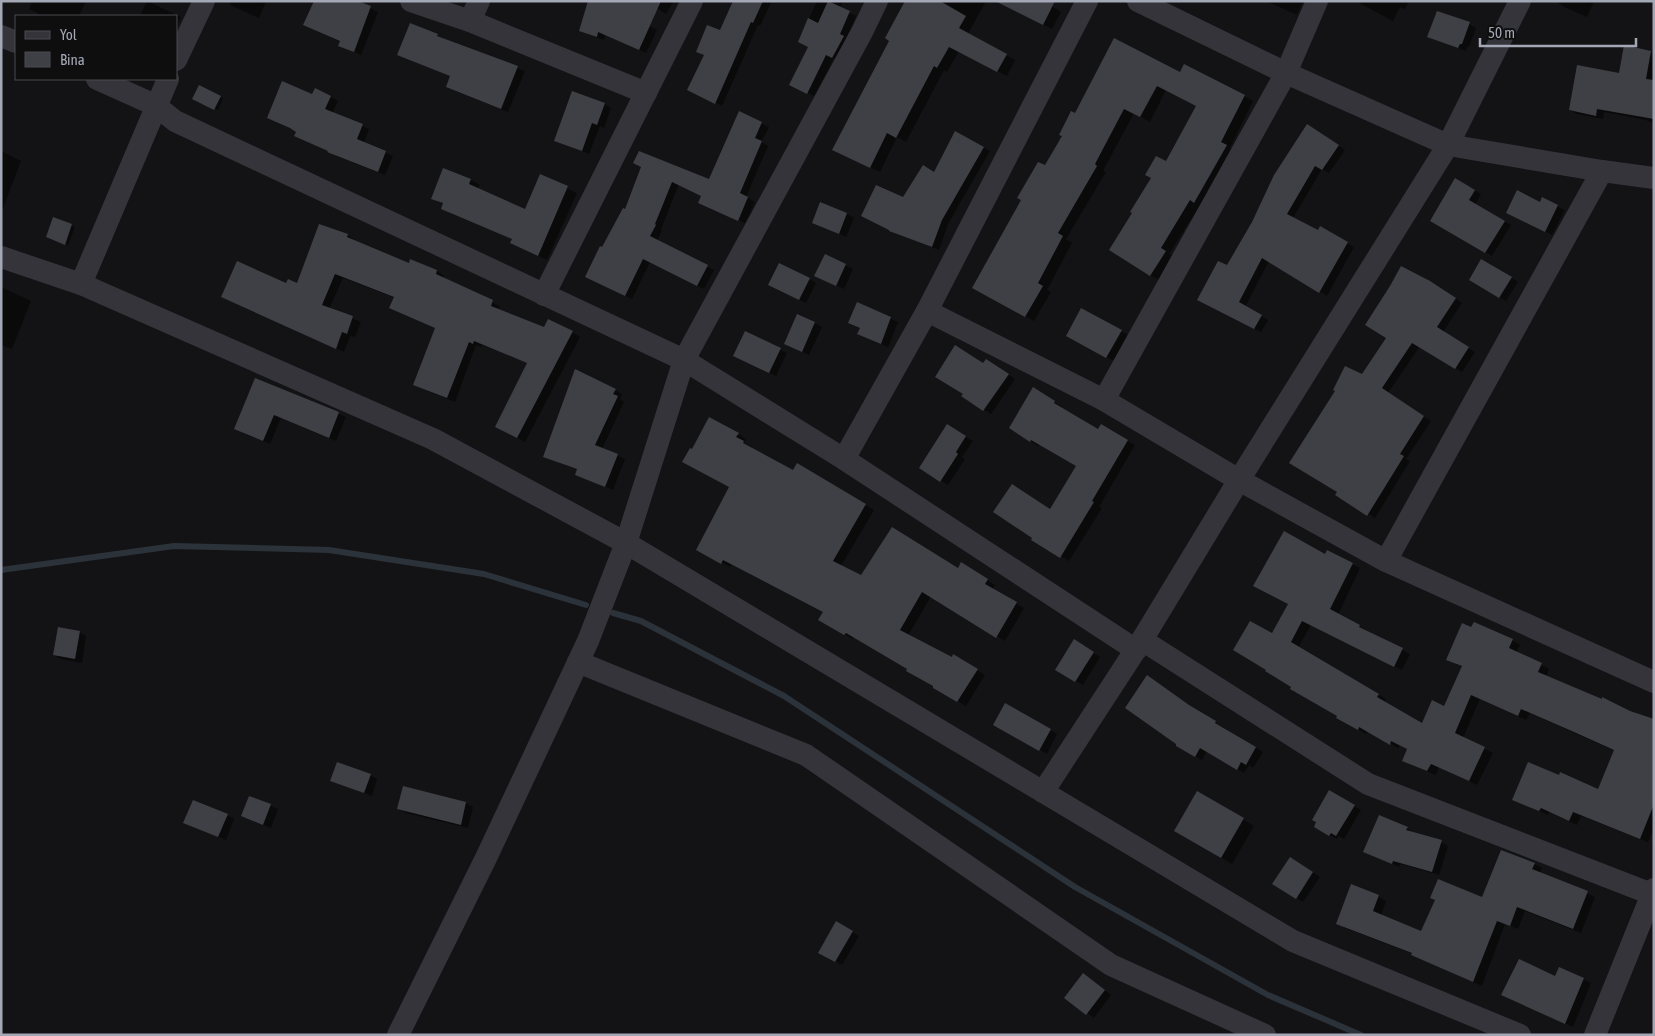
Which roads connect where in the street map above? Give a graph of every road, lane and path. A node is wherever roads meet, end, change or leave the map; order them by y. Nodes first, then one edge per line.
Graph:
1 (204, 1) edge
2 (411, 1) edge
3 (692, 1) edge
4 (877, 1) edge
5 (1087, 1) edge
6 (1138, 1) edge
7 (1317, 1) edge
8 (1520, 1) edge
9 (474, 11) edge
10 (1, 36) edge
11 (15, 42) edge
12 (178, 56) edge
13 (1286, 73) junction
14 (99, 80) edge
15 (168, 80) edge
16 (646, 93) junction
17 (155, 105) junction
18 (1448, 145) junction
19 (1602, 171) junction
20 (1654, 178) edge
21 (1, 257) edge
22 (80, 284) junction
23 (544, 295) junction
24 (926, 311) junction
25 (684, 360) junction
26 (1104, 400) junction
27 (844, 459) junction
28 (1239, 480) junction
29 (626, 543) junction
30 (1386, 561) junction
31 (1139, 645) junction
32 (578, 662) junction
33 (1654, 682) edge
34 (1043, 792) junction
35 (1653, 893) edge
36 (398, 1035) edge
37 (1265, 1035) edge
38 (1520, 1035) edge
39 (1595, 1035) edge

1 - 12 street
2 - 9 street
3 - 16 street
4 - 25 street
5 - 24 street
6 - 13 street
7 - 13 street
8 - 18 street
9 - 16 street
10 - 11 street
13 - 18 street
13 - 26 street
14 - 17 street
15 - 17 street
16 - 23 street
17 - 22 street
17 - 23 street
18 - 19 street
18 - 28 street
19 - 20 street
19 - 30 street
21 - 22 street
22 - 29 street
23 - 25 street
24 - 26 street
24 - 27 street
25 - 27 street
25 - 29 street
26 - 28 street
27 - 31 street
28 - 30 street
28 - 31 street
29 - 32 street
29 - 34 street
30 - 33 street
31 - 34 street
31 - 35 street
32 - 36 street
32 - 37 street
34 - 38 street
35 - 39 street

